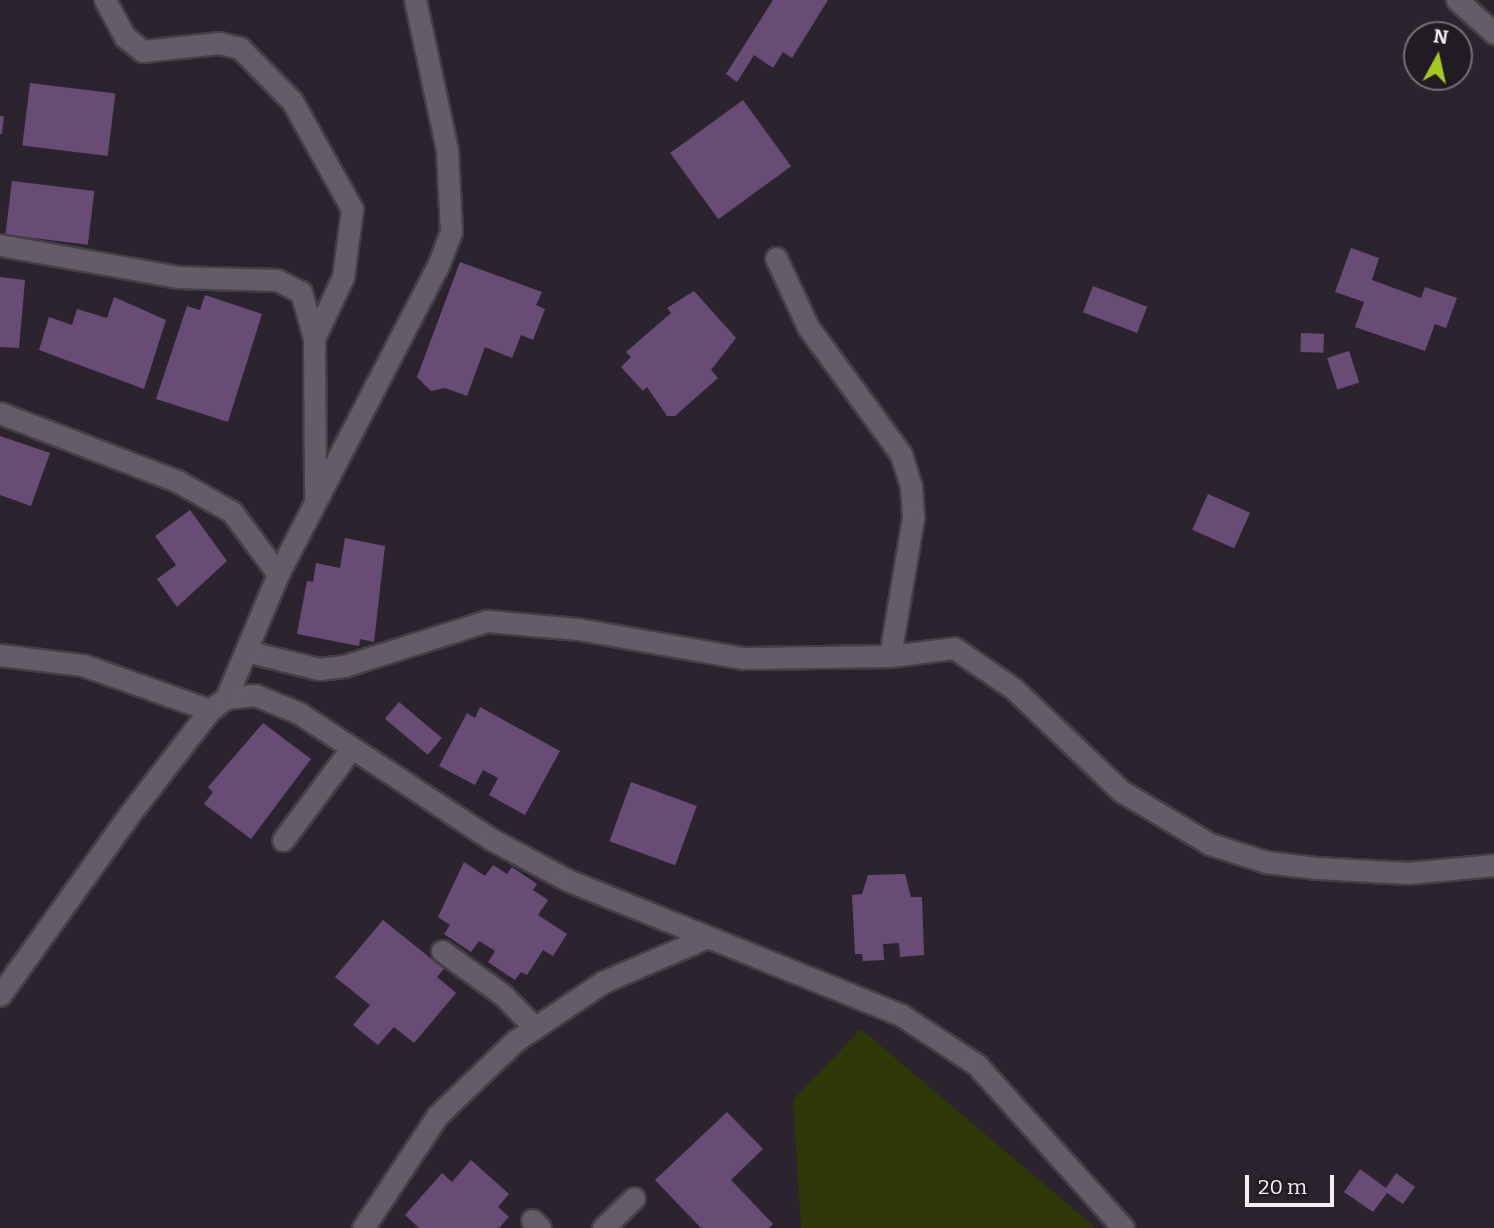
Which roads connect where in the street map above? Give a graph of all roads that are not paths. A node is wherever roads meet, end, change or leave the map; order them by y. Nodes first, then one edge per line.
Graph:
1 (106, 0) edge
2 (415, 0) edge
3 (1457, 0) edge
4 (1494, 33) edge
5 (0, 245) edge
6 (776, 258) dead end
7 (314, 338) junction
8 (0, 413) edge
9 (315, 502) junction
10 (278, 574) junction
11 (250, 652) junction
12 (0, 655) edge
13 (890, 656) junction
14 (218, 704) junction
15 (349, 750) junction
16 (283, 840) dead end
17 (1494, 865) edge
18 (705, 938) junction
19 (442, 951) dead end
20 (0, 995) edge
21 (534, 1028) junction
22 (634, 1198) dead end
23 (363, 1228) edge
24 (603, 1228) edge
25 (1123, 1228) edge

1 - 7 street
2 - 9 street
3 - 4 street
5 - 7 street
6 - 13 street
7 - 9 street
8 - 10 street
9 - 10 street
10 - 11 street
11 - 13 street
11 - 14 street
12 - 14 street
13 - 17 street
14 - 15 street
14 - 20 street
15 - 16 street
15 - 18 street
18 - 21 street
18 - 25 street
19 - 21 street
21 - 23 street
22 - 24 street

